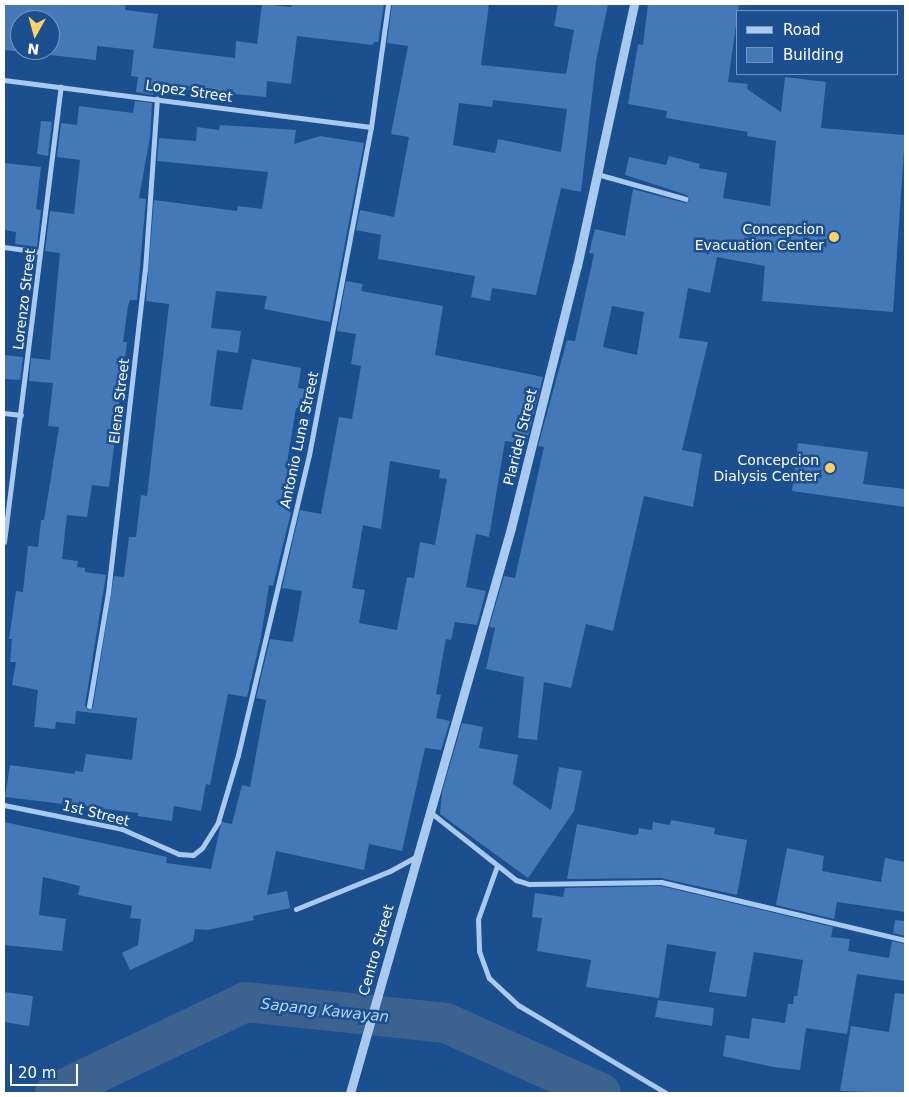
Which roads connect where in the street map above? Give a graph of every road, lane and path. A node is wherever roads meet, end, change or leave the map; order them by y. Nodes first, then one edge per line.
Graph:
1 (388, 4) edge
2 (634, 4) edge
3 (4, 80) edge
4 (61, 87) junction
5 (158, 98) junction
6 (371, 128) junction
7 (597, 174) junction
8 (686, 199) dead end
9 (4, 247) edge
10 (40, 252) junction
11 (4, 413) edge
12 (21, 415) junction
13 (4, 542) edge
14 (89, 706) dead end
15 (4, 805) edge
16 (429, 811) junction
17 (179, 854) joint
18 (415, 857) junction
19 (498, 866) junction
20 (412, 872) joint
21 (296, 909) dead end
22 (905, 940) edge
23 (350, 1093) edge
24 (666, 1093) edge

1 - 6 street, Antonio Luna Street
2 - 7 street, Plaridel Street
3 - 4 street, Lopez Street
4 - 5 street, Lopez Street
4 - 10 street, Lorenzo Street
5 - 6 street, Lopez Street
5 - 14 street, Elena Street
6 - 17 street, Antonio Luna Street
7 - 8 street
7 - 16 street, Plaridel Street
9 - 10 street
10 - 12 street, Lorenzo Street
11 - 12 street
12 - 13 street, Lorenzo Street
15 - 17 street, 1st Street
16 - 18 street, Plaridel Street
16 - 19 street
18 - 20 street, Plaridel Street
18 - 21 street
19 - 22 street
19 - 24 street
20 - 23 street, Centro Street

